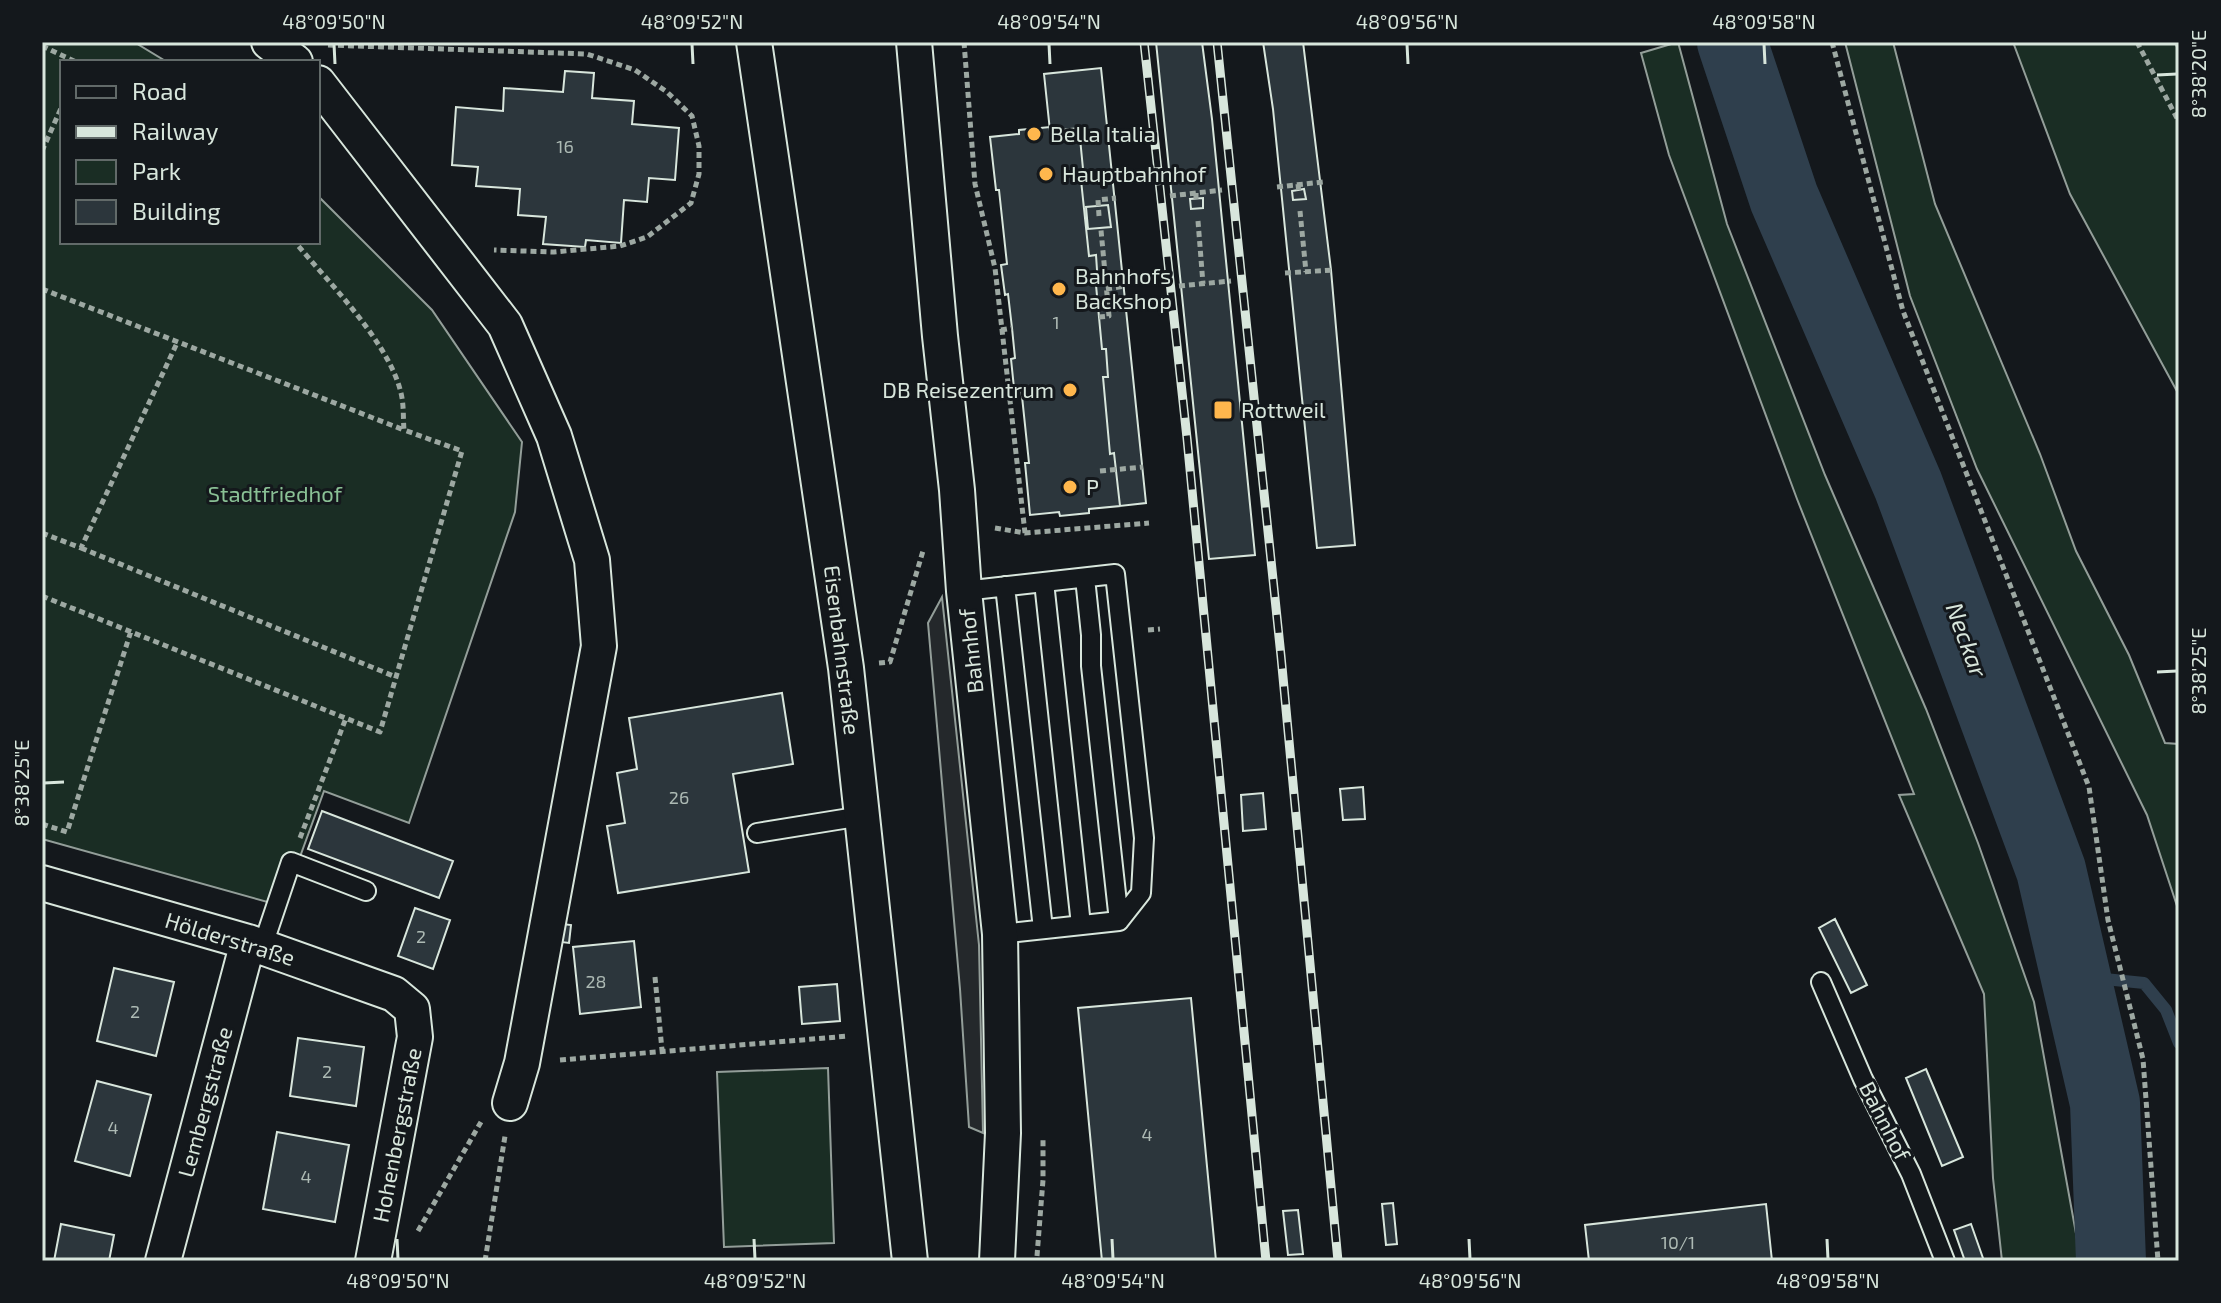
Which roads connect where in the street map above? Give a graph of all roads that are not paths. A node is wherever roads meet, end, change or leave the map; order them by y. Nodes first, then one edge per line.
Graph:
1 (269, 42) edge
2 (754, 42) edge
3 (914, 42) edge
4 (292, 60) edge
5 (320, 86) edge
6 (1085, 578) junction
7 (1044, 582) junction
8 (1005, 586) junction
9 (964, 591) junction
10 (862, 816) junction
11 (757, 833) dead end
12 (42, 883) edge
13 (366, 891) dead end
14 (1119, 921) junction
15 (1081, 925) junction
16 (1043, 929) junction
17 (1000, 934) junction
18 (255, 945) junction
19 (1821, 982) dead end
20 (412, 1009) joint
21 (497, 1109) road end
22 (375, 1252) edge
23 (163, 1261) edge
24 (910, 1261) edge
25 (997, 1261) edge
26 (1945, 1261) edge

1 - 4 street
2 - 10 street, Eisenbahnstraße
3 - 9 street, Bahnhof
5 - 21 street
6 - 7 lane
6 - 14 lane
6 - 14 lane
7 - 8 lane
7 - 15 lane
8 - 9 lane
8 - 16 lane
9 - 17 street, Bahnhof
10 - 11 lane
10 - 24 street, Eisenbahnstraße
12 - 18 street, Hölderstraße
13 - 18 lane
14 - 15 lane
15 - 16 lane
16 - 17 lane
17 - 25 street, Bahnhof
18 - 20 street, Hölderstraße
18 - 23 street, Lembergstraße
19 - 26 lane, Bahnhof
20 - 22 street, Hohenbergstraße

